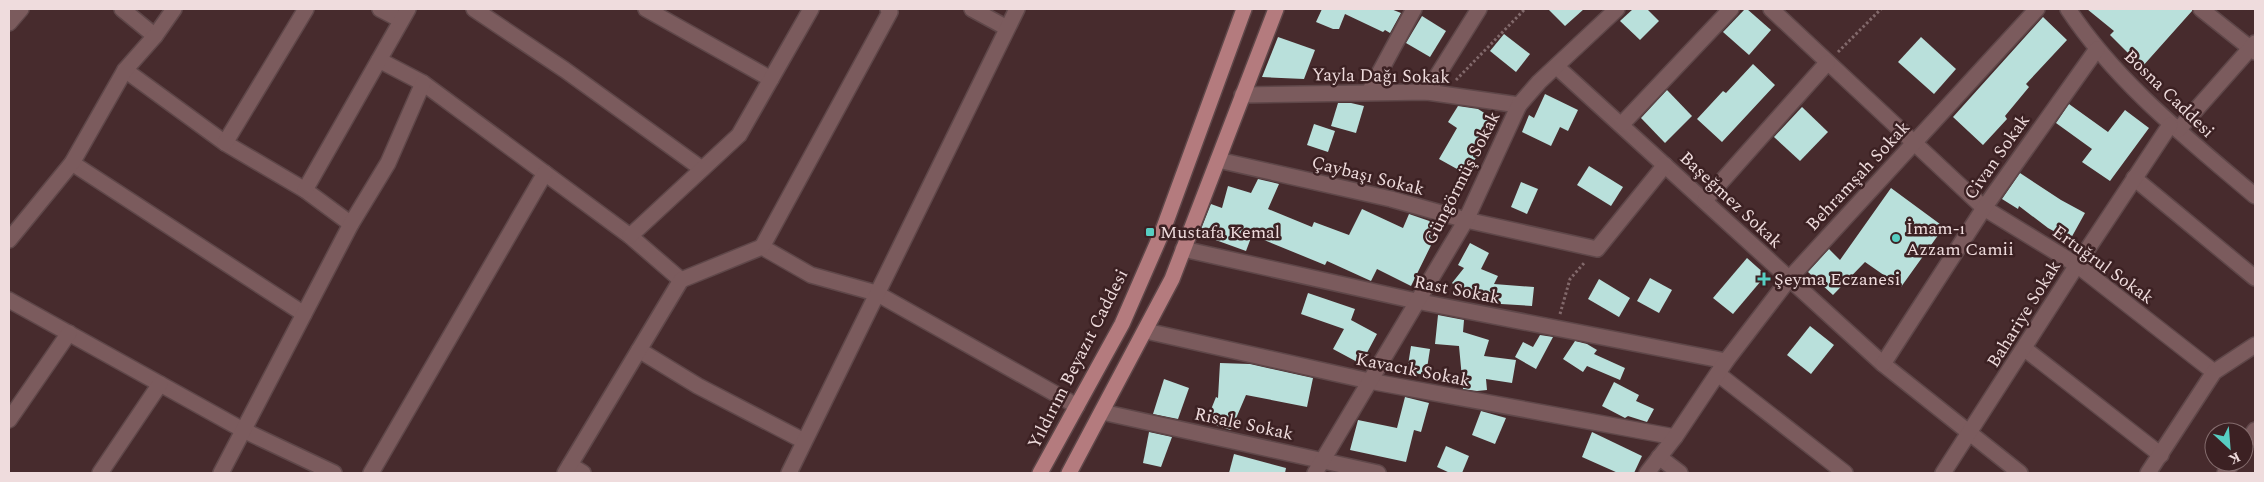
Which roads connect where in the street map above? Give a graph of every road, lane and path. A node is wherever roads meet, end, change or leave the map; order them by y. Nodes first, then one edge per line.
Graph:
1 (21, 9) edge
2 (122, 9) edge
3 (174, 9) edge
4 (306, 9) edge
5 (380, 9) edge
6 (474, 9) edge
7 (646, 9) edge
8 (811, 9) edge
9 (888, 9) edge
10 (972, 9) edge
11 (1017, 9) edge
12 (1244, 9) edge
13 (1276, 9) edge
14 (1414, 9) edge
15 (1480, 9) edge
16 (1525, 9) edge
17 (1617, 9) edge
18 (1731, 9) edge
19 (1771, 9) edge
20 (1881, 9) edge
21 (2037, 9) edge
22 (2068, 9) edge
23 (2201, 9) edge
24 (405, 14) edge
25 (9, 23) edge
26 (1008, 28) junction
27 (155, 36) junction
28 (2254, 48) edge
29 (2097, 50) junction
30 (379, 60) junction
31 (1827, 63) junction
32 (1557, 67) junction
33 (124, 70) junction
34 (771, 79) junction
35 (423, 83) junction
36 (1369, 92) junction
37 (1428, 92) junction
38 (1443, 94) junction
39 (1242, 95) junction
40 (1519, 105) junction
41 (1622, 124) junction
42 (2174, 128) junction
43 (225, 142) junction
44 (1914, 144) junction
45 (1218, 160) junction
46 (72, 163) junction
47 (1666, 165) junction
48 (702, 169) junction
49 (545, 173) junction
50 (2134, 178) junction
51 (305, 190) junction
52 (2255, 196) edge
53 (1705, 200) junction
54 (1984, 208) junction
55 (1466, 220) junction
56 (351, 224) junction
57 (630, 236) junction
58 (9, 240) edge
59 (762, 247) junction
60 (1183, 249) junction
61 (1597, 249) junction
62 (2077, 265) junction
63 (2255, 278) edge
64 (1789, 279) junction
65 (681, 280) junction
66 (876, 293) junction
67 (9, 300) edge
68 (1416, 301) junction
69 (304, 314) junction
70 (1556, 328) junction
71 (1146, 331) junction
72 (69, 333) junction
73 (2255, 345) edge
74 (2025, 349) junction
75 (639, 350) junction
76 (1883, 364) junction
77 (1722, 368) junction
78 (2214, 372) junction
79 (1368, 381) junction
80 (160, 384) junction
81 (1076, 406) junction
82 (1102, 412) junction
83 (9, 420) edge
84 (243, 430) junction
85 (1969, 435) junction
86 (1675, 437) junction
87 (804, 441) junction
88 (2161, 455) junction
89 (1659, 457) junction
90 (1318, 467) edge
91 (567, 469) edge
92 (100, 473) edge
93 (221, 473) edge
94 (334, 473) edge
95 (371, 473) edge
96 (583, 473) edge
97 (789, 473) edge
98 (1040, 473) edge
99 (1069, 473) edge
100 (1378, 473) edge
101 (1647, 473) edge
102 (1680, 473) edge
103 (1845, 473) edge
104 (1943, 473) edge
105 (2020, 473) edge
106 (2148, 473) edge

1 - 25 street
2 - 27 street
3 - 27 street
4 - 43 street
5 - 24 street
6 - 48 street
7 - 34 street
8 - 34 street
9 - 59 street
10 - 26 street
11 - 26 street
12 - 81 main road, Yıldırım Beyazıt Caddesi
13 - 39 main road
14 - 36 street
15 - 37 street
16 - 38 path
17 - 32 street, Güngörmüş Sokak
18 - 41 street
19 - 31 street, Ertuğrul Sokak
20 - 31 path
21 - 44 street, Behramşah Sokak
22 - 29 street, Bosna Caddesi
23 - 28 street
24 - 30 street
26 - 66 street
27 - 33 street
28 - 42 street, Bahariye Sokak
29 - 42 street, Bosna Caddesi
29 - 54 street, Civan Sokak
30 - 35 street
30 - 51 street
31 - 44 street, Ertuğrul Sokak
31 - 53 street
32 - 40 street, Güngörmüş Sokak
32 - 41 street, Başeğmez Sokak
33 - 43 street
33 - 46 street
34 - 48 street
35 - 49 street
35 - 56 street
36 - 37 street, Yayla Dağı Sokak
36 - 39 street, Yayla Dağı Sokak
37 - 38 street, Yayla Dağı Sokak
38 - 40 street, Yayla Dağı Sokak
39 - 45 main road
40 - 55 street, Güngörmüş Sokak
41 - 47 street, Başeğmez Sokak
42 - 50 street, Bahariye Sokak
42 - 52 street, Bosna Caddesi
43 - 51 street
44 - 54 street, Ertuğrul Sokak
44 - 64 street, Behramşah Sokak
45 - 55 street, Çaybaşı Sokak
45 - 60 main road
46 - 58 street
46 - 69 street
47 - 53 street, Başeğmez Sokak
47 - 61 street
48 - 57 street
49 - 57 street
49 - 95 street
50 - 62 street, Bahariye Sokak
50 - 63 street
51 - 56 street
53 - 64 street, Başeğmez Sokak
54 - 62 street, Ertuğrul Sokak
54 - 76 street, Civan Sokak
55 - 61 street, Çaybaşı Sokak
55 - 68 street, Güngörmüş Sokak
56 - 69 street
57 - 65 street
59 - 65 street
59 - 66 street
60 - 68 street, Rast Sokak
60 - 71 main road
61 - 70 path
62 - 74 street, Bahariye Sokak
62 - 78 street, Ertuğrul Sokak
64 - 76 street, Başeğmez Sokak
64 - 77 street, Behramşah Sokak
65 - 75 street
66 - 81 street
66 - 87 street
67 - 72 street
68 - 70 street, Rast Sokak
68 - 79 street, Güngörmüş Sokak
69 - 84 street
70 - 77 street, Rast Sokak
71 - 79 street, Kavacık Sokak
71 - 82 main road
72 - 80 street
72 - 83 street
73 - 78 street
74 - 85 street, Bahariye Sokak
74 - 88 street
75 - 87 street
75 - 91 street
76 - 85 street, Başeğmez Sokak
77 - 86 street, Behramşah Sokak
77 - 103 street
78 - 88 street
79 - 86 street, Kavacık Sokak
79 - 90 street, Güngörmüş Sokak
80 - 84 street
80 - 92 street
81 - 98 main road, Yıldırım Beyazıt Caddesi
82 - 90 street, Risale Sokak
82 - 99 main road
84 - 93 street
84 - 94 street
85 - 104 street, Bahariye Sokak
85 - 105 street, Başeğmez Sokak
86 - 89 street, Behramşah Sokak
87 - 97 street
88 - 106 street
89 - 101 street, Behramşah Sokak
89 - 102 street
90 - 100 street, Risale Sokak
91 - 96 street

